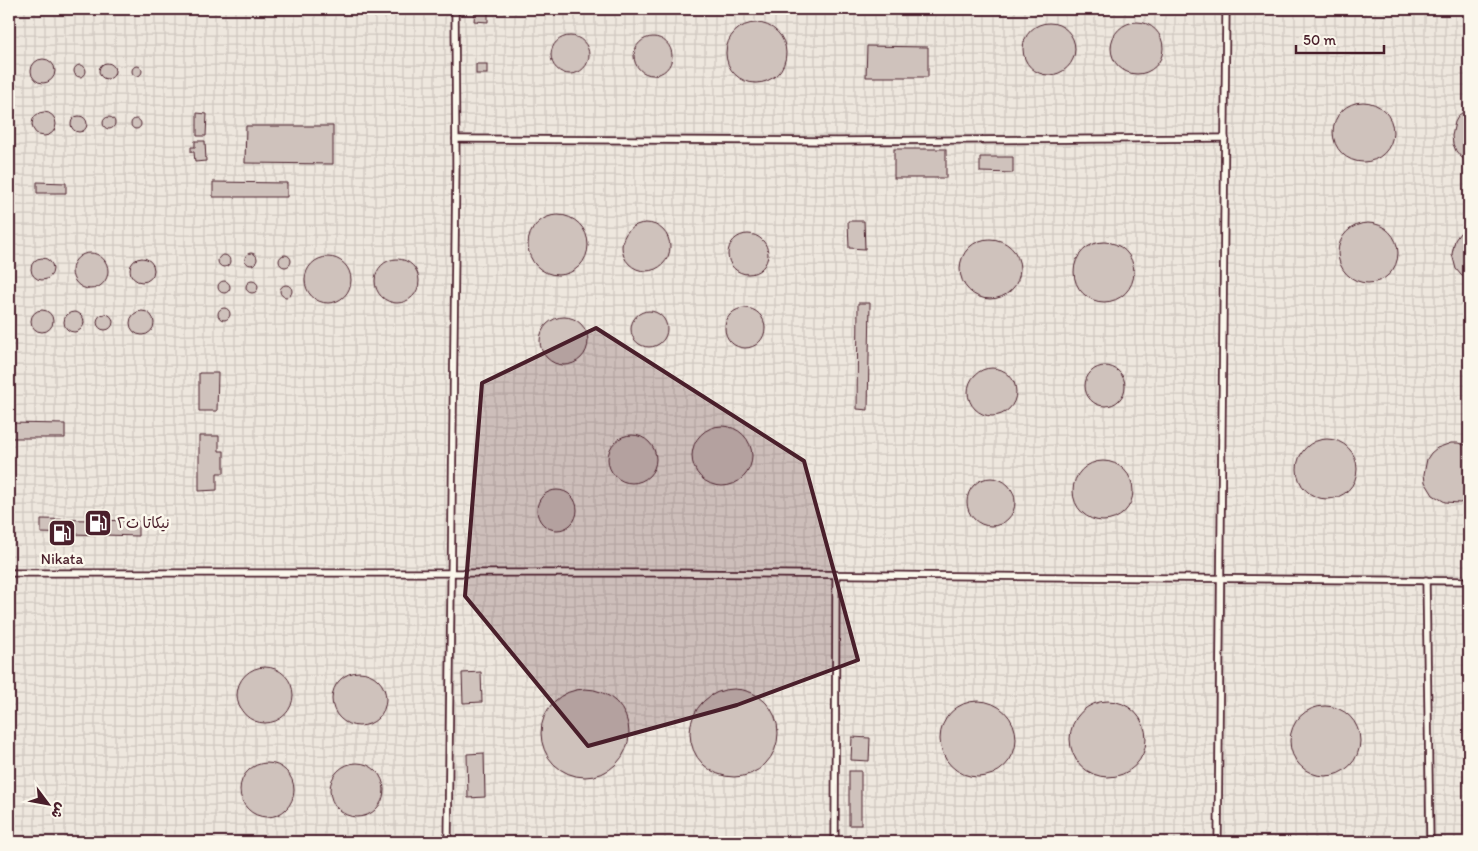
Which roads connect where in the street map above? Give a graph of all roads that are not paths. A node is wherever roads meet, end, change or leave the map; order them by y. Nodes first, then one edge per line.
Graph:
1 (455, 9) edge
2 (1226, 9) edge
3 (1225, 138) junction
4 (456, 139) junction
5 (9, 573) edge
6 (451, 573) junction
7 (836, 574) junction
8 (1220, 578) junction
9 (1426, 580) junction
10 (1469, 581) edge
11 (448, 842) edge
12 (835, 842) edge
13 (1218, 842) edge
14 (1430, 842) edge

1 - 4 lane
2 - 3 lane
3 - 4 lane
3 - 8 lane
4 - 6 lane
5 - 6 lane
6 - 7 lane
6 - 11 lane
7 - 8 lane
7 - 12 lane
8 - 9 lane
8 - 13 lane
9 - 10 lane
9 - 14 lane

